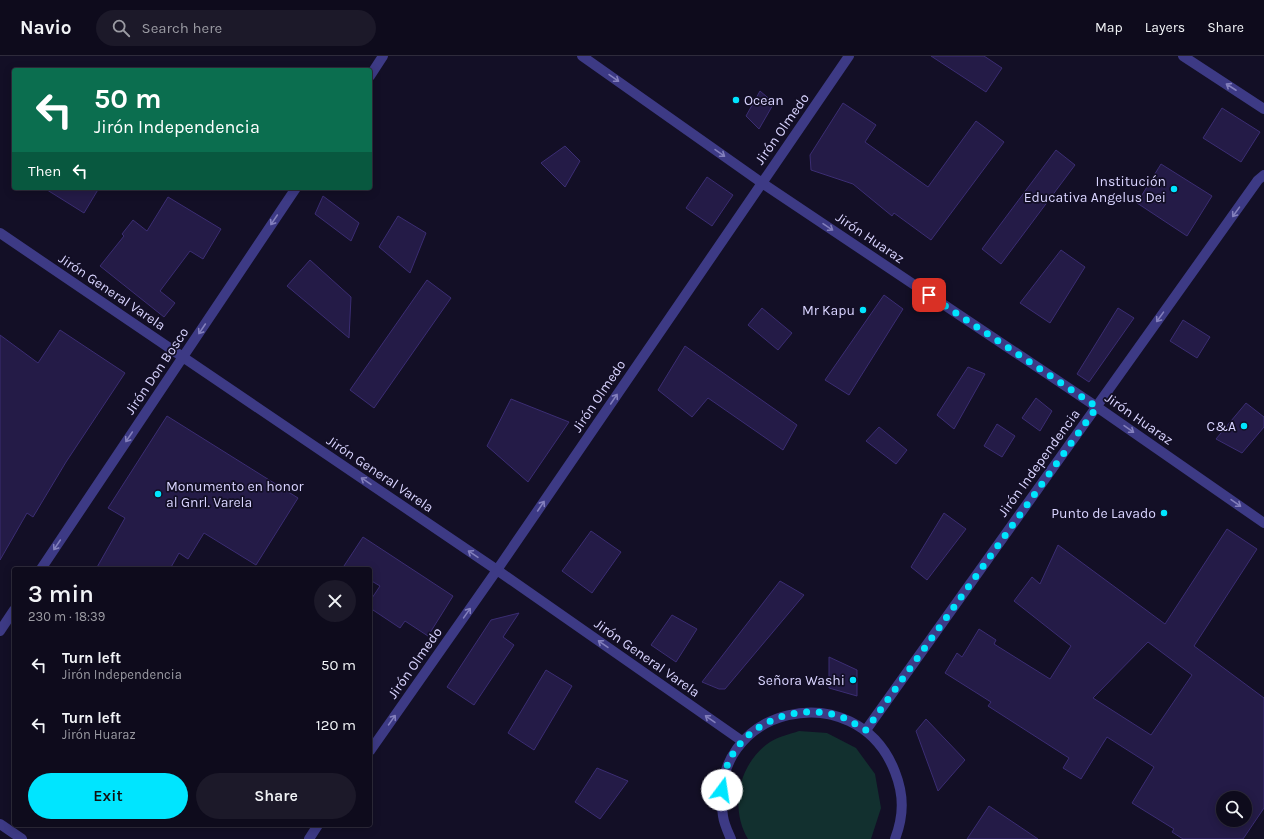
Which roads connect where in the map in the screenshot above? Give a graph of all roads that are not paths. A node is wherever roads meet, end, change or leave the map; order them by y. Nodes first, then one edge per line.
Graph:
1 (384, 56) edge
2 (582, 56) edge
3 (850, 56) edge
4 (1183, 56) edge
5 (372, 73) edge
6 (1264, 109) edge
7 (1264, 175) edge
8 (762, 183) junction
9 (295, 190) edge
10 (0, 233) edge
11 (183, 357) junction
12 (1097, 407) junction
13 (1264, 523) edge
14 (42, 567) edge
15 (497, 570) junction
16 (12, 613) edge
17 (0, 631) edge
18 (866, 730) junction
19 (742, 741) junction
20 (372, 749) edge
21 (0, 824) edge
22 (317, 827) edge
23 (22, 839) edge
24 (308, 839) edge
25 (731, 839) edge
26 (895, 839) edge

1 - 5 street
2 -> 8 street, Jirón Huaraz
3 - 8 street, Jirón Olmedo
6 -> 4 street
7 -> 12 street, Jirón Independencia
8 -> 12 street, Jirón Huaraz
15 -> 8 street, Jirón Olmedo
9 -> 11 street, Jirón Don Bosco
10 - 11 street, Jirón General Varela
11 -> 14 street, Jirón Don Bosco
15 -> 11 street, Jirón General Varela
12 -> 13 street, Jirón Huaraz
12 - 18 street, Jirón Independencia
19 -> 15 street, Jirón General Varela
20 -> 15 street, Jirón Olmedo
16 - 17 street
18 - 19 street
18 - 26 street
19 - 25 street
21 - 23 street
22 - 24 street

